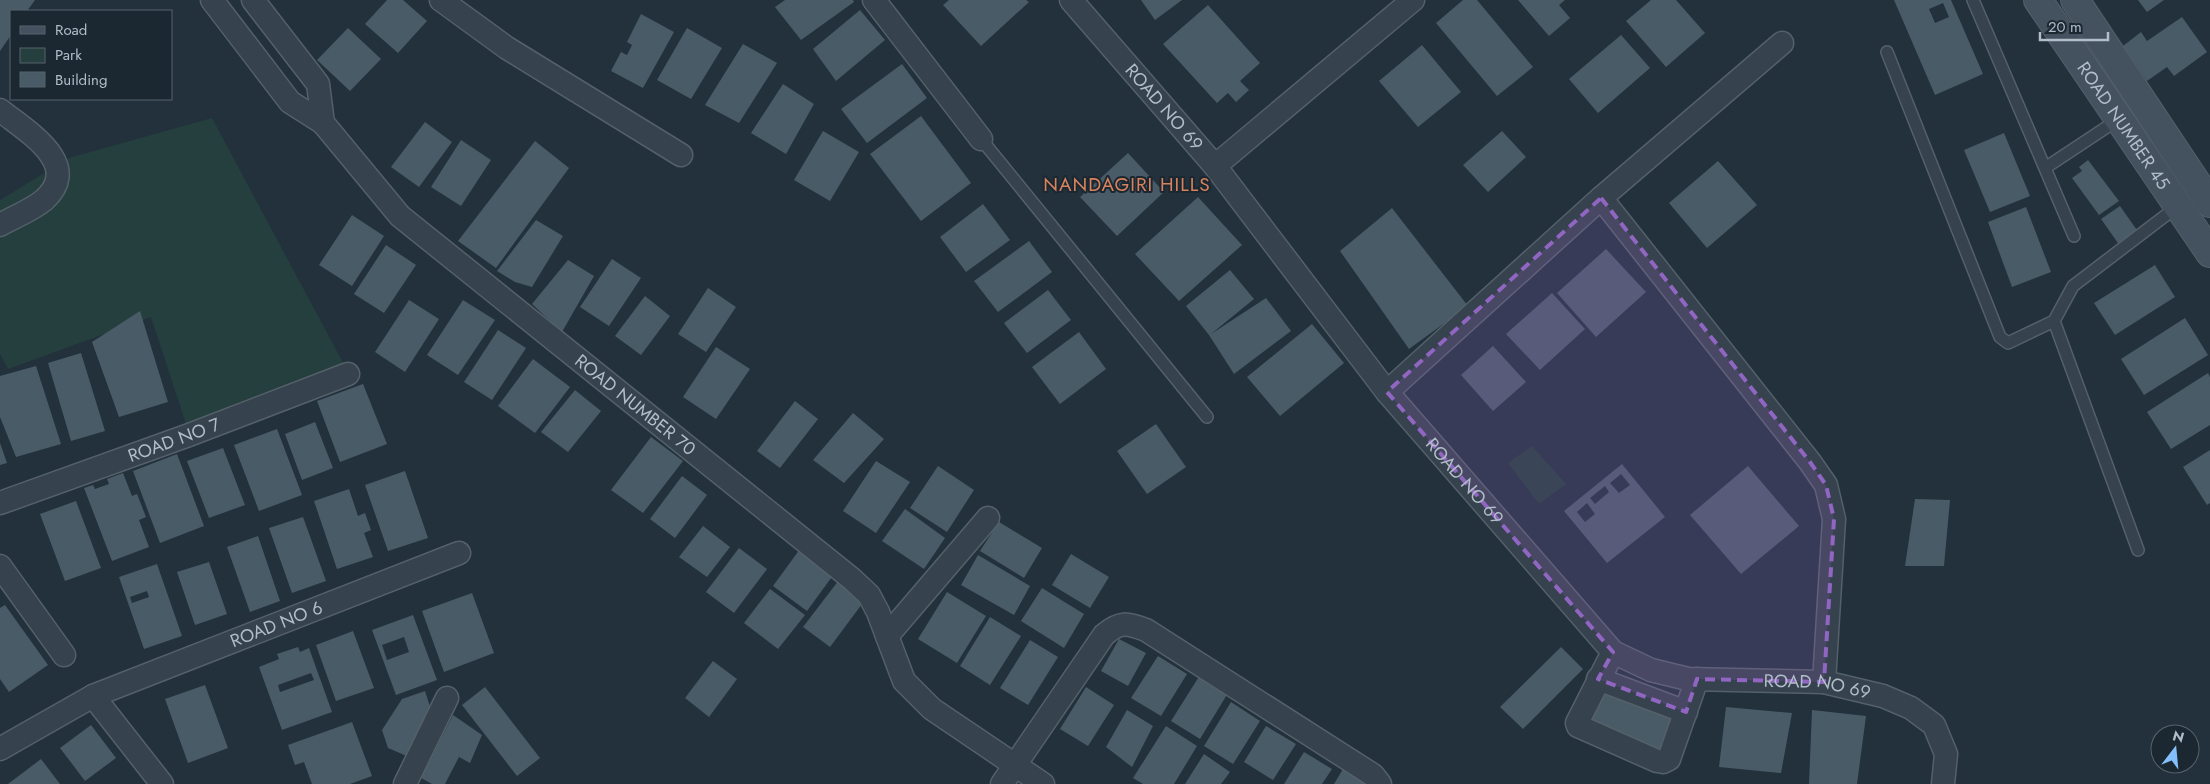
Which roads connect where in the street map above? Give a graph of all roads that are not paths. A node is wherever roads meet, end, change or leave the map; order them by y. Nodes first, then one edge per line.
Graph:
1 (212, 0) edge
2 (253, 0) edge
3 (442, 0) edge
4 (874, 0) edge
5 (1071, 0) edge
6 (1413, 0) edge
7 (1972, 0) edge
8 (2038, 0) edge
9 (2075, 0) edge
10 (1782, 43) dead end
11 (1887, 52) dead end
12 (0, 110) edge
13 (2119, 119) junction
14 (323, 123) junction
15 (981, 139) joint
16 (681, 155) dead end
17 (1215, 166) junction
18 (2045, 168) junction
19 (1601, 198) junction
20 (2210, 203) edge
21 (2178, 206) junction
22 (0, 225) edge
23 (2074, 236) dead end
24 (2210, 253) edge
25 (2054, 321) junction
26 (348, 374) dead end
27 (1387, 392) junction
28 (1206, 417) dead end
29 (0, 503) edge
30 (988, 518) dead end
31 (2138, 550) dead end
32 (459, 553) dead end
33 (0, 566) edge
34 (887, 636) junction
35 (1613, 652) junction
36 (64, 655) dead end
37 (1598, 679) junction
38 (1697, 679) junction
39 (1824, 682) junction
40 (93, 696) junction
41 (447, 698) dead end
42 (1686, 712) junction
43 (0, 749) edge
44 (1009, 775) edge
45 (162, 784) edge
46 (405, 784) edge
47 (1044, 784) edge
48 (1380, 784) edge
49 (1943, 784) edge

1 - 14 street, ROAD NUMBER 70
2 - 14 street
3 - 16 street
4 - 15 street
5 - 17 street, ROAD NO 69
6 - 17 street
7 - 18 lane
8 - 13 main road, ROAD NUMBER 45
9 - 20 main road, ROAD NUMBER 45
10 - 19 street
11 - 25 lane
12 - 22 street
13 - 18 lane
13 - 21 main road, ROAD NUMBER 45
14 - 34 street, ROAD NUMBER 70
15 - 28 lane
17 - 27 street, ROAD NO 69
18 - 23 lane
19 - 27 street
19 - 39 street
21 - 24 main road, ROAD NUMBER 45
21 - 25 lane
25 - 31 lane
26 - 29 street, ROAD NO 7
27 - 35 street, ROAD NO 69
30 - 34 street
32 - 40 street, ROAD NO 6
33 - 36 street
34 - 44 street, ROAD NUMBER 70
35 - 37 street
35 - 38 street, ROAD NO 69
37 - 42 street
37 - 42 street
38 - 39 street, ROAD NO 69
38 - 42 street
39 - 49 street, ROAD NO 69
40 - 43 street, ROAD NO 6
40 - 45 street
41 - 46 street
44 - 47 street, ROAD NUMBER 70
44 - 48 street

